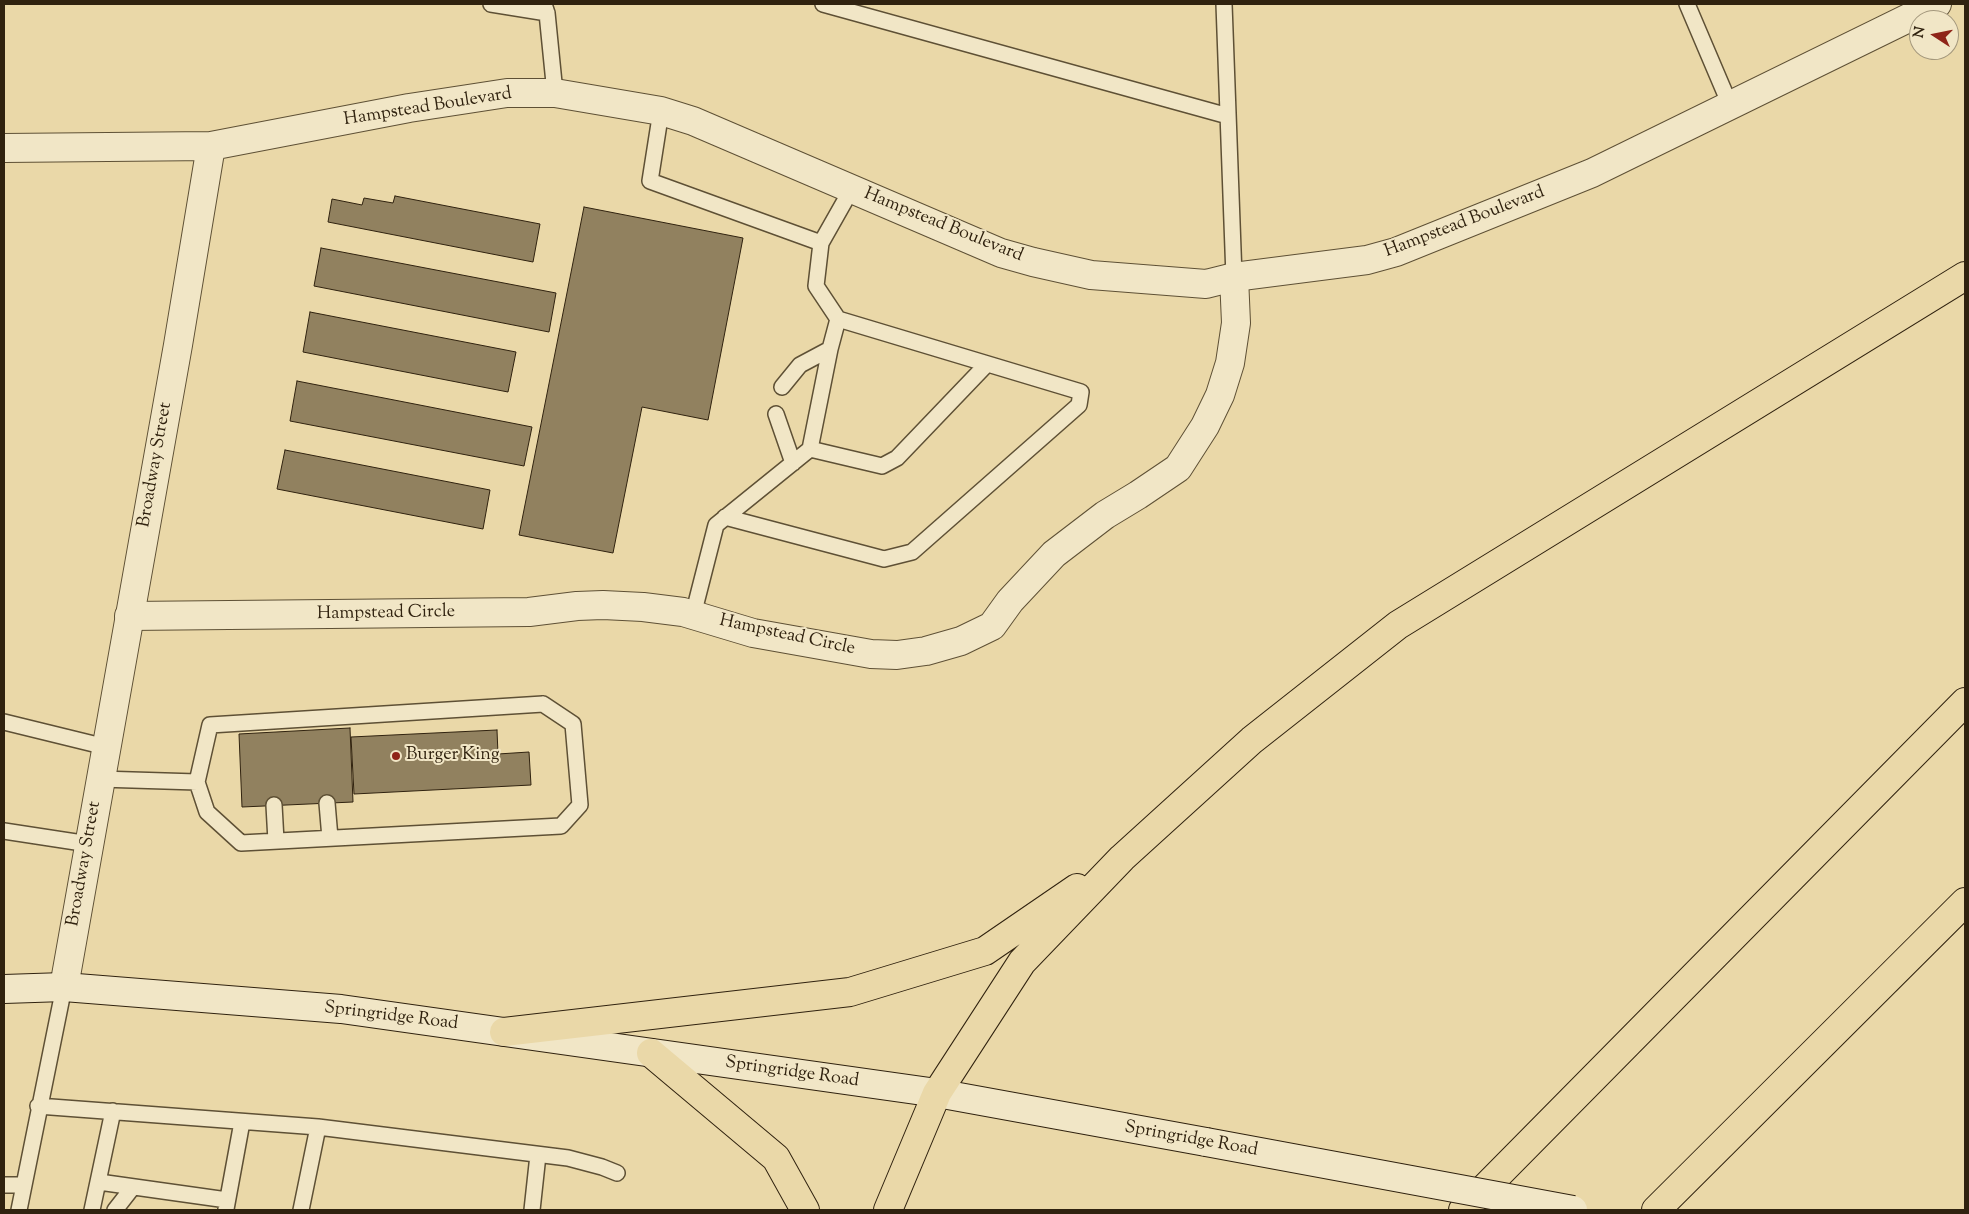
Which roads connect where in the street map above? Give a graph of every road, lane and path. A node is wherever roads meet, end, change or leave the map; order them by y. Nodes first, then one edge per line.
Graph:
1 (491, 4) edge
2 (823, 4) edge
3 (1224, 4) edge
4 (1687, 4) edge
5 (1937, 4) edge
6 (549, 7) edge
7 (556, 93) junction
8 (1730, 105) junction
9 (661, 111) junction
10 (1228, 116) junction
11 (211, 146) junction
12 (4, 148) edge
13 (851, 190) junction
14 (821, 243) junction
15 (1965, 276) edge
16 (1234, 277) junction
17 (838, 319) junction
18 (830, 349) junction
19 (987, 364) junction
20 (782, 387) dead end
21 (776, 414) dead end
22 (810, 448) junction
23 (793, 463) junction
24 (725, 518) junction
25 (693, 615) junction
26 (129, 616) junction
27 (1965, 702) edge
28 (4, 722) edge
29 (106, 747) junction
30 (100, 779) junction
31 (197, 782) junction
32 (327, 803) dead end
33 (274, 805) dead end
34 (4, 831) edge
35 (330, 838) junction
36 (276, 841) junction
37 (89, 844) junction
38 (1122, 858) junction
39 (1965, 902) edge
40 (64, 987) junction
41 (4, 989) edge
42 (504, 1032) junction
43 (651, 1053) junction
44 (937, 1093) junction
45 (38, 1106) junction
46 (114, 1111) junction
47 (1748, 1118) junction
48 (242, 1122) junction
49 (318, 1127) junction
50 (538, 1155) junction
51 (617, 1174) dead end
52 (98, 1182) junction
53 (4, 1185) edge
54 (24, 1185) junction
55 (133, 1187) junction
56 (207, 1204) edge
57 (226, 1205) edge
58 (19, 1210) edge
59 (92, 1210) edge
60 (115, 1210) edge
61 (302, 1210) edge
62 (532, 1210) edge
63 (805, 1210) edge
64 (888, 1210) edge
65 (1463, 1210) edge
66 (1573, 1210) edge
67 (1656, 1210) edge
68 (1679, 1210) edge

1 - 6 lane
2 - 10 lane
3 - 10 lane
4 - 8 lane
5 - 8 street, Hampstead Boulevard
6 - 7 lane
7 - 9 street, Hampstead Boulevard
7 - 11 street, Hampstead Boulevard
8 - 16 street, Hampstead Boulevard
9 - 13 street, Hampstead Boulevard
9 - 14 lane
10 - 16 lane
11 - 12 street
11 - 26 street, Broadway Street
13 - 14 lane
13 - 16 street, Hampstead Boulevard
14 - 17 lane
15 - 38 highway
16 - 25 street, Hampstead Circle
17 - 18 lane
17 - 19 lane
18 - 20 lane
18 - 22 lane
19 - 22 lane
19 - 24 lane
21 - 23 lane
22 - 23 lane
23 - 24 lane
24 - 25 lane
25 - 26 street, Hampstead Circle
26 - 29 street, Broadway Street
27 - 65 highway
28 - 29 lane
29 - 30 street, Broadway Street
30 - 31 lane
30 - 37 street, Broadway Street
31 - 35 lane
31 - 36 lane
32 - 35 lane
33 - 36 lane
34 - 37 lane
35 - 36 lane
37 - 40 street, Broadway Street
38 - 42 highway
38 - 44 highway
39 - 47 highway
40 - 41 street, Springridge Road
40 - 42 street, Springridge Road
40 - 45 lane
42 - 43 street, Springridge Road
43 - 44 street, Springridge Road
43 - 63 highway
44 - 64 highway
44 - 66 street, Springridge Road, bridge
45 - 46 lane
45 - 54 lane
46 - 48 lane
46 - 52 lane
47 - 67 highway
47 - 68 highway
48 - 49 lane
48 - 57 lane
49 - 50 lane
49 - 61 lane
50 - 51 lane
50 - 62 lane
52 - 55 lane
52 - 59 lane
53 - 54 lane
54 - 58 lane
55 - 56 lane
55 - 60 lane
56 - 57 lane

